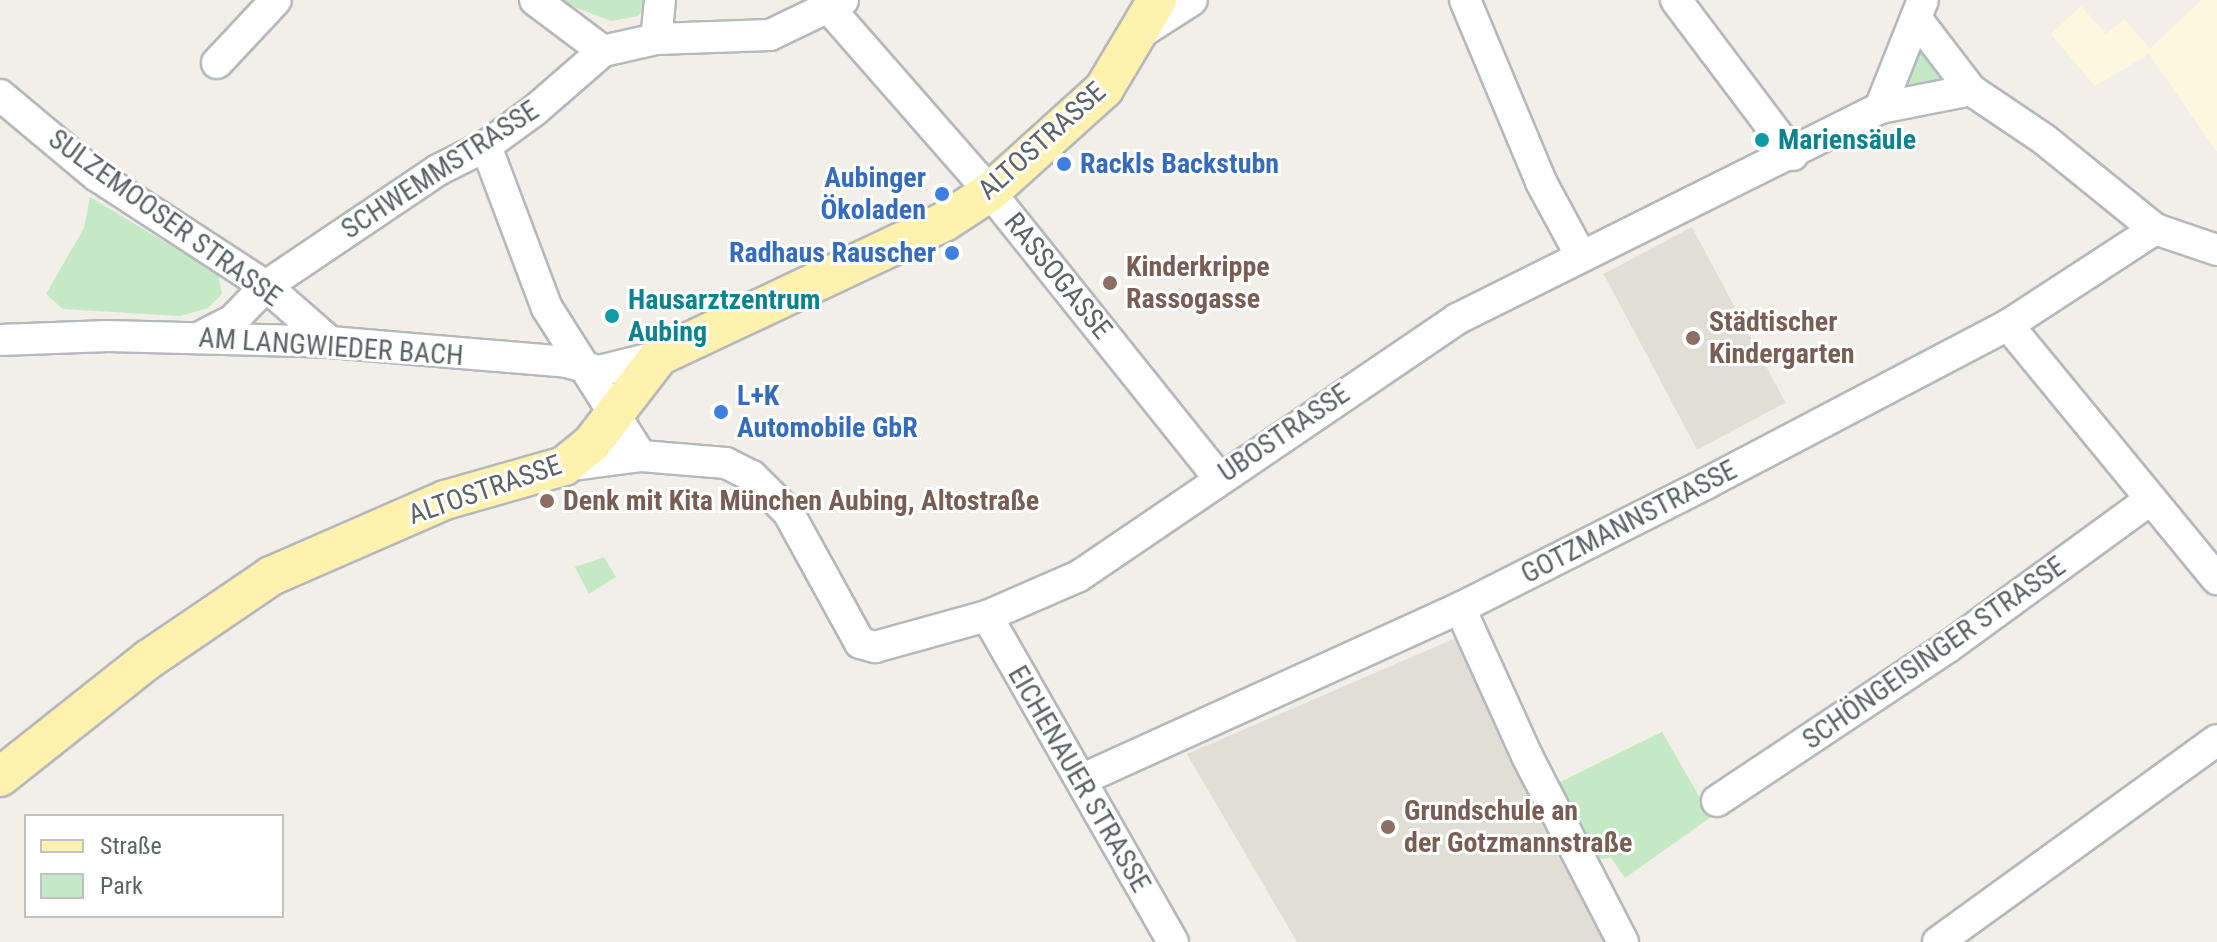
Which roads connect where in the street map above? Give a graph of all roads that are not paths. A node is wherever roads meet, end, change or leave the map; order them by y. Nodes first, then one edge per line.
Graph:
1 (276, 0) edge
2 (535, 0) edge
3 (660, 0) edge
4 (1192, 0) edge
5 (1465, 0) edge
6 (1676, 0) edge
7 (836, 4) edge
8 (1919, 9) edge
9 (1150, 16) edge
10 (656, 39) junction
11 (603, 51) junction
12 (217, 63) dead end
13 (1971, 90) junction
14 (0, 95) edge
15 (1880, 108) junction
16 (486, 146) junction
17 (1793, 155) junction
18 (990, 192) junction
19 (2155, 229) junction
20 (2217, 250) edge
21 (1581, 256) junction
22 (266, 286) junction
23 (2008, 325) junction
24 (198, 338) junction
25 (0, 340) edge
26 (330, 342) junction
27 (659, 356) junction
28 (580, 367) junction
29 (613, 415) junction
30 (641, 456) junction
31 (564, 466) junction
32 (1218, 477) junction
33 (2148, 501) junction
34 (2217, 579) edge
35 (1460, 608) junction
36 (987, 616) junction
37 (2217, 740) edge
38 (0, 777) edge
39 (1083, 779) junction
40 (1717, 801) dead end
41 (1173, 942) edge
42 (1623, 942) edge
43 (1938, 942) edge

1 - 12 street
2 - 11 street
3 - 10 street
4 - 9 street
5 - 21 street
6 - 17 street
7 - 10 street, SCHWEMMSTRASSE
7 - 18 street, RASSOGASSE
8 - 13 street
8 - 15 street
9 - 18 main road, ALTOSTRASSE
10 - 11 street, SCHWEMMSTRASSE
11 - 16 street, SCHWEMMSTRASSE
13 - 15 street, UBOSTRASSE
13 - 19 street
14 - 22 street, SULZEMOOSER STRASSE
15 - 17 street, UBOSTRASSE
16 - 22 street, SCHWEMMSTRASSE
16 - 28 street
17 - 21 street, UBOSTRASSE
18 - 27 main road, ALTOSTRASSE
18 - 32 street, RASSOGASSE
19 - 20 street
19 - 23 street, GOTZMANNSTRASSE
21 - 32 street, UBOSTRASSE
22 - 24 street, SCHWEMMSTRASSE
22 - 26 street, SULZEMOOSER STRASSE
23 - 33 street
23 - 35 street, GOTZMANNSTRASSE
24 - 25 street, AM LANGWIEDER BACH
24 - 26 street, AM LANGWIEDER BACH
26 - 28 street, AM LANGWIEDER BACH
27 - 28 street, AM LANGWIEDER BACH
27 - 29 main road, ALTOSTRASSE
28 - 29 street
29 - 30 street
29 - 31 main road, ALTOSTRASSE
30 - 31 street, UBOSTRASSE
30 - 36 street, UBOSTRASSE
31 - 38 main road, ALTOSTRASSE
32 - 36 street, UBOSTRASSE
33 - 34 street
33 - 40 street, SCHÖNGEISINGER STRASSE
35 - 39 street, GOTZMANNSTRASSE
35 - 42 street
36 - 39 street, EICHENAUER STRASSE
37 - 43 street
39 - 41 street, EICHENAUER STRASSE

